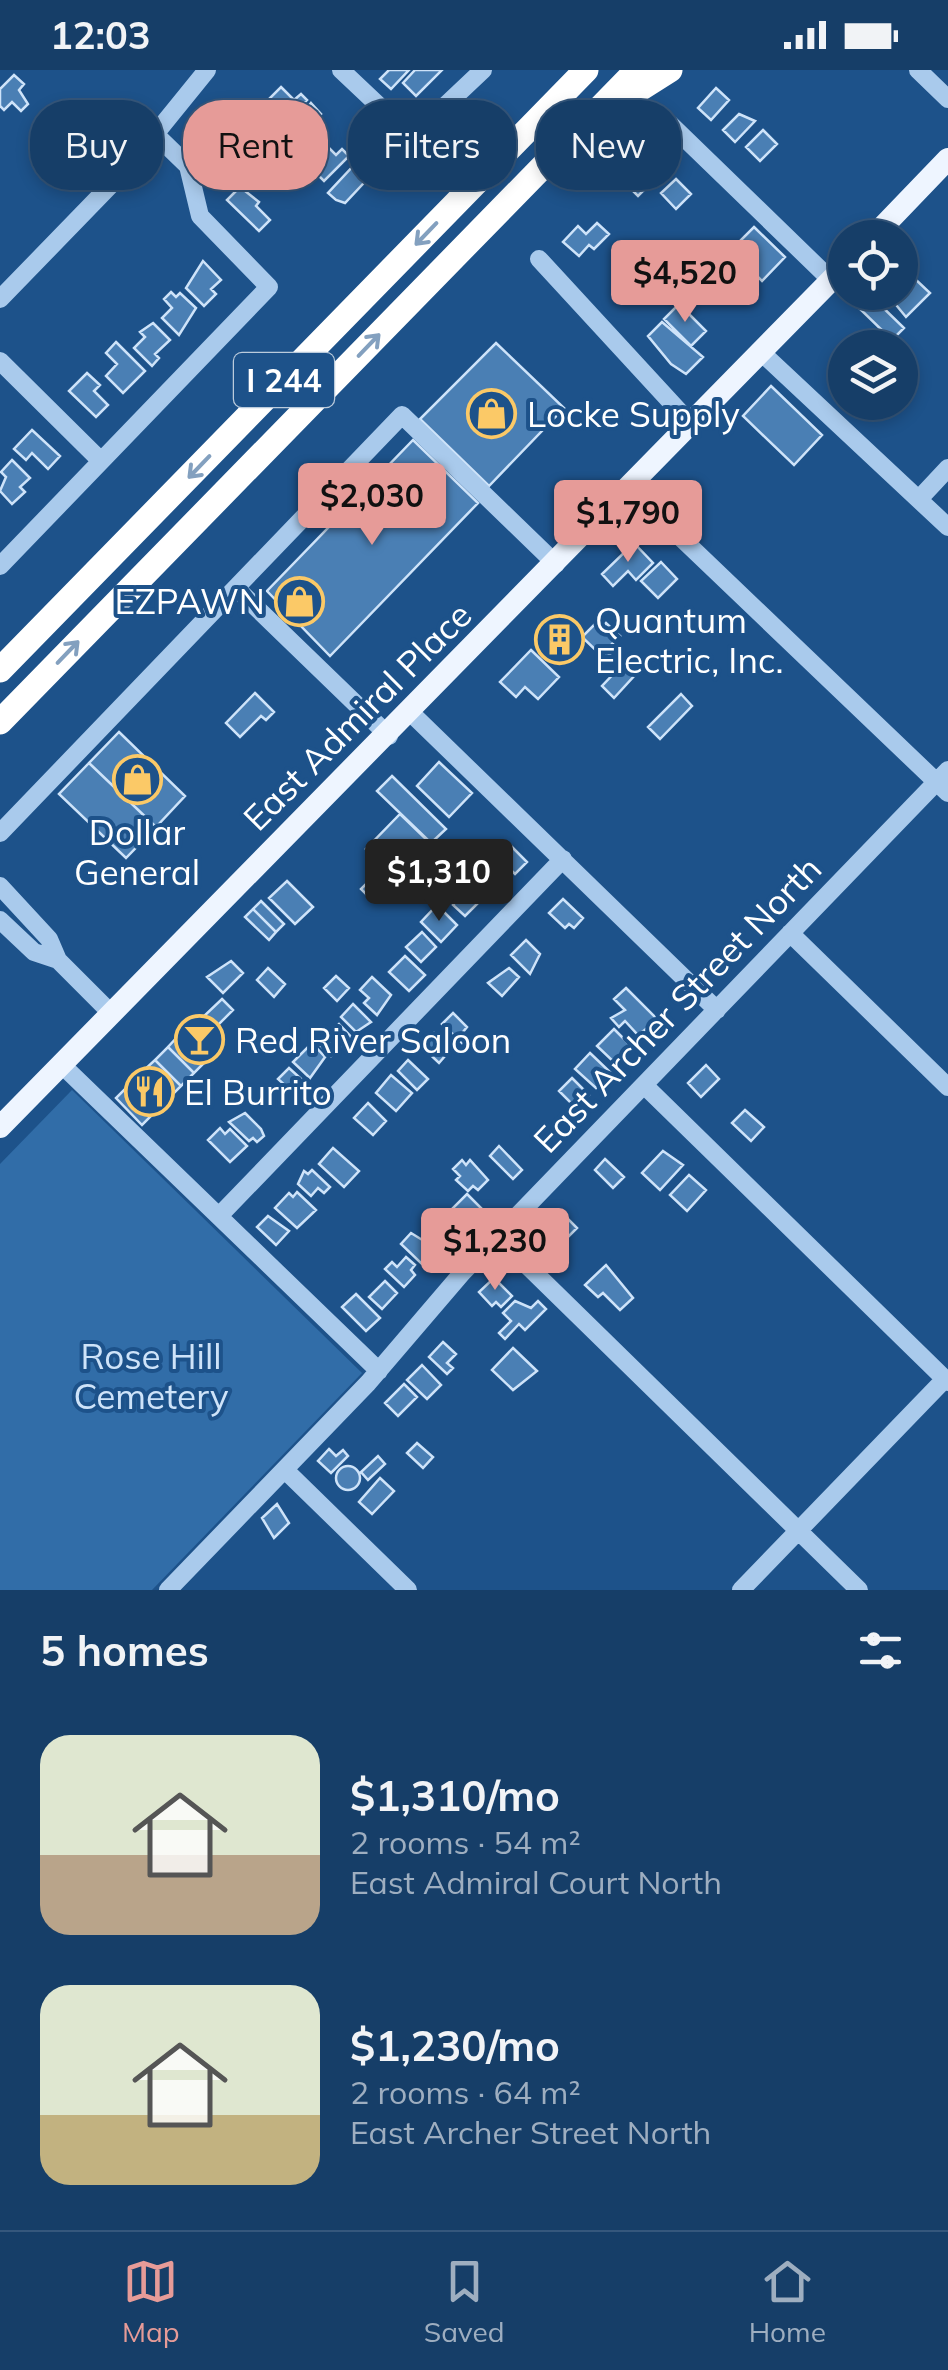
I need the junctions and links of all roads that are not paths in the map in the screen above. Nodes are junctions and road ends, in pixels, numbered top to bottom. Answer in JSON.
{"nodes":[{"id":1,"x":207,"y":70,"type":"edge"},
{"id":2,"x":341,"y":70,"type":"edge"},
{"id":3,"x":483,"y":70,"type":"edge"},
{"id":4,"x":637,"y":70,"type":"edge"},
{"id":5,"x":670,"y":70,"type":"edge"},
{"id":6,"x":918,"y":70,"type":"edge"},
{"id":7,"x":578,"y":76,"type":"edge"},
{"id":8,"x":948,"y":99,"type":"edge"},
{"id":9,"x":608,"y":100,"type":"edge"},
{"id":10,"x":622,"y":100,"type":"edge"},
{"id":11,"x":163,"y":127,"type":"edge"},
{"id":12,"x":681,"y":134,"type":"edge"},
{"id":13,"x":163,"y":143,"type":"edge"},
{"id":14,"x":948,"y":159,"type":"edge"},
{"id":15,"x":536,"y":174,"type":"edge"},
{"id":16,"x":104,"y":190,"type":"edge"},
{"id":17,"x":889,"y":220,"type":"edge"},
{"id":18,"x":539,"y":259,"type":"dead end"},
{"id":19,"x":828,"y":264,"type":"edge"},
{"id":20,"x":828,"y":283,"type":"edge"},
{"id":21,"x":0,"y":299,"type":"edge"},
{"id":22,"x":762,"y":352,"type":"junction"},
{"id":23,"x":0,"y":361,"type":"edge"},
{"id":24,"x":691,"y":424,"type":"junction"},
{"id":25,"x":101,"y":461,"type":"junction"},
{"id":26,"x":948,"y":468,"type":"edge"},
{"id":27,"x":630,"y":489,"type":"junction"},
{"id":28,"x":919,"y":499,"type":"junction"},
{"id":29,"x":948,"y":527,"type":"edge"},
{"id":30,"x":556,"y":564,"type":"junction"},
{"id":31,"x":0,"y":566,"type":"edge"},
{"id":32,"x":236,"y":588,"type":"junction"},
{"id":33,"x":0,"y":670,"type":"edge"},
{"id":34,"x":411,"y":713,"type":"junction"},
{"id":35,"x":0,"y":722,"type":"edge"},
{"id":36,"x":388,"y":736,"type":"junction"},
{"id":37,"x":944,"y":781,"type":"edge"},
{"id":38,"x":0,"y":833,"type":"edge"},
{"id":39,"x":563,"y":859,"type":"junction"},
{"id":40,"x":0,"y":886,"type":"edge"},
{"id":41,"x":0,"y":920,"type":"edge"},
{"id":42,"x":790,"y":933,"type":"junction"},
{"id":43,"x":58,"y":960,"type":"junction"},
{"id":44,"x":717,"y":1010,"type":"junction"},
{"id":45,"x":111,"y":1013,"type":"junction"},
{"id":46,"x":61,"y":1064,"type":"junction"},
{"id":47,"x":644,"y":1086,"type":"junction"},
{"id":48,"x":948,"y":1087,"type":"edge"},
{"id":49,"x":0,"y":1127,"type":"edge"},
{"id":50,"x":219,"y":1216,"type":"junction"},
{"id":51,"x":498,"y":1237,"type":"junction"},
{"id":52,"x":379,"y":1370,"type":"junction"},
{"id":53,"x":947,"y":1381,"type":"edge"},
{"id":54,"x":285,"y":1470,"type":"junction"},
{"id":55,"x":799,"y":1532,"type":"junction"},
{"id":56,"x":168,"y":1590,"type":"edge"},
{"id":57,"x":408,"y":1590,"type":"edge"},
{"id":58,"x":741,"y":1590,"type":"edge"},
{"id":59,"x":859,"y":1590,"type":"edge"}],
"edges":[{"from":1,"to":11,"type":"street"},
{"from":2,"to":3,"type":"street"},
{"from":4,"to":9,"type":"highway","number":"I 244"},
{"from":5,"to":10,"type":"highway"},
{"from":6,"to":8,"type":"street"},
{"from":7,"to":33,"type":"highway","number":"I 244","one_way":true},
{"from":12,"to":19,"type":"street"},
{"from":13,"to":25,"type":"street"},
{"from":14,"to":17,"type":"main road"},
{"from":35,"to":15,"type":"highway","number":"I 244","one_way":true},
{"from":16,"to":21,"type":"street"},
{"from":18,"to":24,"type":"street"},
{"from":20,"to":22,"type":"main road","name":"East Admiral Place"},
{"from":22,"to":24,"type":"main road","name":"East Admiral Place"},
{"from":22,"to":28,"type":"street"},
{"from":23,"to":25,"type":"street"},
{"from":24,"to":27,"type":"main road","name":"East Admiral Place"},
{"from":25,"to":31,"type":"street"},
{"from":26,"to":28,"type":"street"},
{"from":27,"to":30,"type":"main road","name":"East Admiral Place"},
{"from":27,"to":37,"type":"street"},
{"from":28,"to":29,"type":"street"},
{"from":30,"to":32,"type":"street"},
{"from":30,"to":34,"type":"main road","name":"East Admiral Place"},
{"from":32,"to":36,"type":"street"},
{"from":32,"to":38,"type":"street"},
{"from":34,"to":36,"type":"main road","name":"East Admiral Place"},
{"from":34,"to":39,"type":"street"},
{"from":36,"to":45,"type":"main road","name":"East Admiral Place"},
{"from":37,"to":42,"type":"street","name":"East Archer Street North"},
{"from":39,"to":44,"type":"street"},
{"from":39,"to":50,"type":"street"},
{"from":40,"to":43,"type":"street"},
{"from":41,"to":43,"type":"street"},
{"from":42,"to":44,"type":"street","name":"East Archer Street North"},
{"from":42,"to":48,"type":"street"},
{"from":43,"to":45,"type":"street"},
{"from":44,"to":47,"type":"street","name":"East Archer Street North"},
{"from":45,"to":46,"type":"main road","name":"East Admiral Place"},
{"from":46,"to":49,"type":"main road","name":"East Admiral Place"},
{"from":46,"to":50,"type":"street"},
{"from":47,"to":51,"type":"street","name":"East Archer Street North"},
{"from":47,"to":53,"type":"street"},
{"from":50,"to":52,"type":"street"},
{"from":51,"to":52,"type":"street","name":"East Archer Street North"},
{"from":51,"to":55,"type":"street"},
{"from":52,"to":54,"type":"street","name":"East Archer Street North"},
{"from":53,"to":55,"type":"street"},
{"from":54,"to":56,"type":"street","name":"East Archer Street North"},
{"from":54,"to":57,"type":"street"},
{"from":55,"to":58,"type":"street"},
{"from":55,"to":59,"type":"street"}]}
